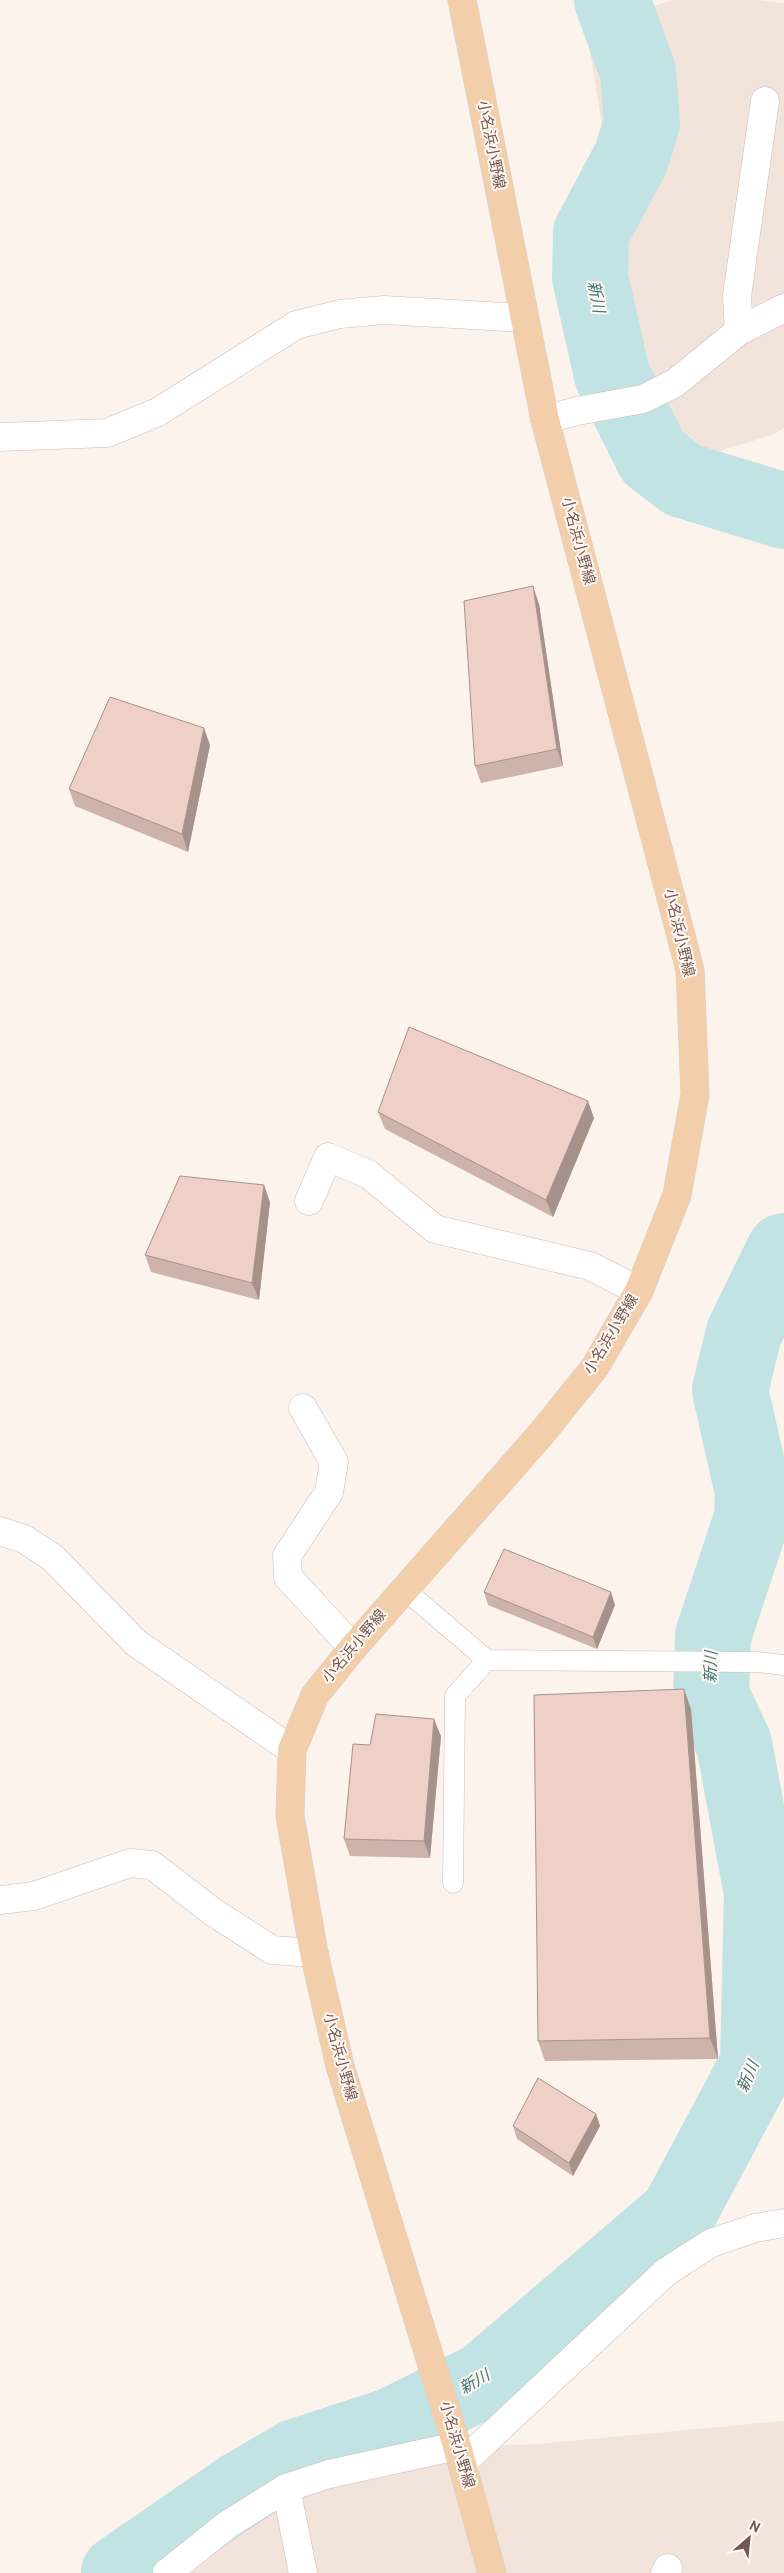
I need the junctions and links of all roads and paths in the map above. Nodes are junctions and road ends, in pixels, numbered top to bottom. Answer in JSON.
{"nodes":[{"id":1,"x":462,"y":0,"type":"edge"},
{"id":2,"x":765,"y":100,"type":"dead end"},
{"id":3,"x":784,"y":308,"type":"edge"},
{"id":4,"x":524,"y":318,"type":"junction"},
{"id":5,"x":739,"y":331,"type":"junction"},
{"id":6,"x":545,"y":420,"type":"junction"},
{"id":7,"x":0,"y":437,"type":"edge"},
{"id":8,"x":309,"y":1200,"type":"dead end"},
{"id":9,"x":639,"y":1291,"type":"junction"},
{"id":10,"x":303,"y":1408,"type":"dead end"},
{"id":11,"x":0,"y":1531,"type":"edge"},
{"id":12,"x":404,"y":1589,"type":"junction"},
{"id":13,"x":353,"y":1648,"type":"junction"},
{"id":14,"x":487,"y":1660,"type":"junction"},
{"id":15,"x":784,"y":1665,"type":"edge"},
{"id":16,"x":292,"y":1750,"type":"junction"},
{"id":17,"x":453,"y":1882,"type":"dead end"},
{"id":18,"x":0,"y":1900,"type":"edge"},
{"id":19,"x":314,"y":1952,"type":"junction"},
{"id":20,"x":784,"y":2223,"type":"edge"},
{"id":21,"x":457,"y":2446,"type":"junction"},
{"id":22,"x":286,"y":2488,"type":"junction"},
{"id":23,"x":167,"y":2573,"type":"edge"},
{"id":24,"x":303,"y":2573,"type":"edge"},
{"id":25,"x":492,"y":2573,"type":"edge"}],
"edges":[{"from":1,"to":4,"type":"main road","name":"小名浜小野線"},
{"from":2,"to":5,"type":"street"},
{"from":3,"to":5,"type":"street"},
{"from":4,"to":6,"type":"main road","name":"小名浜小野線"},
{"from":4,"to":7,"type":"street"},
{"from":5,"to":6,"type":"street"},
{"from":6,"to":9,"type":"main road","name":"小名浜小野線"},
{"from":8,"to":9,"type":"street"},
{"from":9,"to":12,"type":"main road","name":"小名浜小野線"},
{"from":10,"to":13,"type":"street"},
{"from":11,"to":16,"type":"street"},
{"from":12,"to":13,"type":"main road","name":"小名浜小野線"},
{"from":12,"to":14,"type":"lane"},
{"from":13,"to":16,"type":"main road","name":"小名浜小野線"},
{"from":14,"to":15,"type":"lane"},
{"from":14,"to":17,"type":"lane"},
{"from":16,"to":19,"type":"main road","name":"小名浜小野線"},
{"from":18,"to":19,"type":"street"},
{"from":19,"to":21,"type":"main road","name":"小名浜小野線"},
{"from":20,"to":21,"type":"street"},
{"from":21,"to":22,"type":"street"},
{"from":21,"to":25,"type":"main road","name":"小名浜小野線"},
{"from":22,"to":23,"type":"street"},
{"from":22,"to":24,"type":"street"}]}
